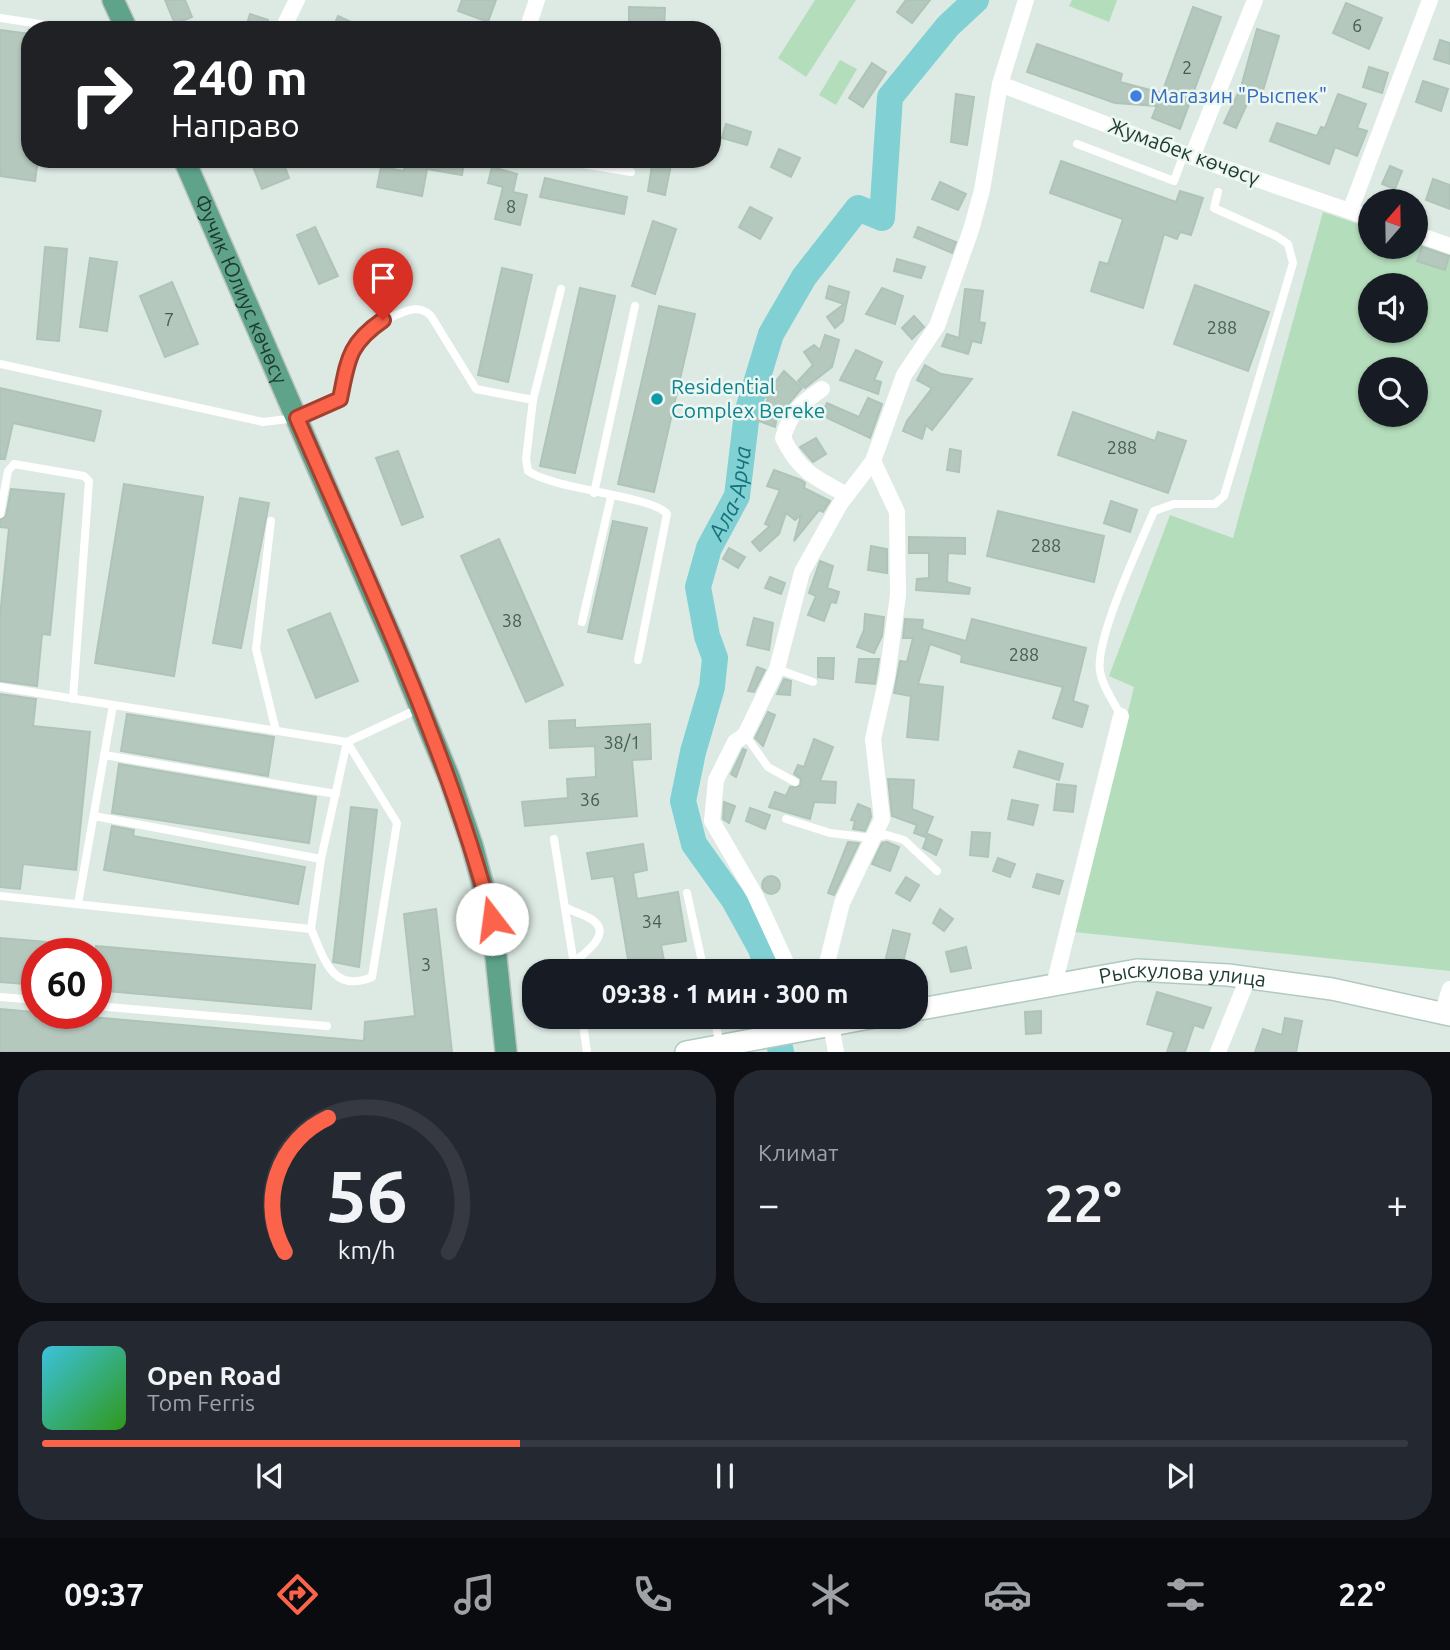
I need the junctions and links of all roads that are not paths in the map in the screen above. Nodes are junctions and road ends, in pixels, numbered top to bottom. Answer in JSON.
{"nodes":[{"id":1,"x":113,"y":0,"type":"edge"},
{"id":2,"x":297,"y":0,"type":"edge"},
{"id":3,"x":537,"y":0,"type":"edge"},
{"id":4,"x":1026,"y":0,"type":"edge"},
{"id":5,"x":1255,"y":0,"type":"edge"},
{"id":6,"x":1430,"y":0,"type":"edge"},
{"id":7,"x":0,"y":18,"type":"edge"},
{"id":8,"x":21,"y":21,"type":"edge"},
{"id":9,"x":123,"y":21,"type":"edge"},
{"id":10,"x":286,"y":21,"type":"edge"},
{"id":11,"x":530,"y":21,"type":"edge"},
{"id":12,"x":1000,"y":84,"type":"junction"},
{"id":13,"x":1077,"y":144,"type":"dead end"},
{"id":14,"x":1188,"y":155,"type":"junction"},
{"id":15,"x":188,"y":168,"type":"edge"},
{"id":16,"x":607,"y":168,"type":"edge"},
{"id":17,"x":631,"y":172,"type":"dead end"},
{"id":18,"x":1218,"y":192,"type":"dead end"},
{"id":19,"x":1350,"y":211,"type":"junction"},
{"id":20,"x":1358,"y":214,"type":"edge"},
{"id":21,"x":1428,"y":238,"type":"edge"},
{"id":22,"x":1450,"y":246,"type":"edge"},
{"id":23,"x":561,"y":289,"type":"dead end"},
{"id":24,"x":635,"y":306,"type":"dead end"},
{"id":25,"x":0,"y":364,"type":"edge"},
{"id":26,"x":822,"y":389,"type":"dead end"},
{"id":27,"x":533,"y":400,"type":"junction"},
{"id":28,"x":297,"y":418,"type":"junction"},
{"id":29,"x":873,"y":461,"type":"junction"},
{"id":30,"x":594,"y":493,"type":"junction"},
{"id":31,"x":847,"y":495,"type":"junction"},
{"id":32,"x":611,"y":497,"type":"junction"},
{"id":33,"x":0,"y":514,"type":"edge"},
{"id":34,"x":271,"y":521,"type":"dead end"},
{"id":35,"x":582,"y":622,"type":"dead end"},
{"id":36,"x":638,"y":660,"type":"dead end"},
{"id":37,"x":776,"y":669,"type":"junction"},
{"id":38,"x":813,"y":682,"type":"dead end"},
{"id":39,"x":0,"y":687,"type":"edge"},
{"id":40,"x":73,"y":699,"type":"junction"},
{"id":41,"x":113,"y":705,"type":"junction"},
{"id":42,"x":421,"y":708,"type":"junction"},
{"id":43,"x":1121,"y":716,"type":"joint"},
{"id":44,"x":275,"y":731,"type":"junction"},
{"id":45,"x":746,"y":735,"type":"junction"},
{"id":46,"x":347,"y":742,"type":"junction"},
{"id":47,"x":104,"y":755,"type":"junction"},
{"id":48,"x":795,"y":782,"type":"dead end"},
{"id":49,"x":336,"y":794,"type":"junction"},
{"id":50,"x":94,"y":816,"type":"junction"},
{"id":51,"x":786,"y":819,"type":"dead end"},
{"id":52,"x":872,"y":838,"type":"junction"},
{"id":53,"x":554,"y":839,"type":"dead end"},
{"id":54,"x":321,"y":859,"type":"junction"},
{"id":55,"x":937,"y":871,"type":"dead end"},
{"id":56,"x":687,"y":893,"type":"dead end"},
{"id":57,"x":0,"y":896,"type":"edge"},
{"id":58,"x":78,"y":904,"type":"junction"},
{"id":59,"x":565,"y":907,"type":"junction"},
{"id":60,"x":311,"y":929,"type":"junction"},
{"id":61,"x":573,"y":959,"type":"edge"},
{"id":62,"x":581,"y":959,"type":"edge"},
{"id":63,"x":701,"y":959,"type":"edge"},
{"id":64,"x":784,"y":959,"type":"edge"},
{"id":65,"x":828,"y":959,"type":"edge"},
{"id":66,"x":1248,"y":978,"type":"junction"},
{"id":67,"x":1054,"y":985,"type":"junction"},
{"id":68,"x":1450,"y":989,"type":"edge"},
{"id":69,"x":0,"y":997,"type":"edge"},
{"id":70,"x":21,"y":999,"type":"edge"},
{"id":71,"x":112,"y":1007,"type":"edge"},
{"id":72,"x":928,"y":1008,"type":"edge"},
{"id":73,"x":1446,"y":1014,"type":"edge"},
{"id":74,"x":327,"y":1026,"type":"dead end"},
{"id":75,"x":584,"y":1029,"type":"edge"},
{"id":76,"x":717,"y":1029,"type":"edge"},
{"id":77,"x":800,"y":1029,"type":"edge"},
{"id":78,"x":824,"y":1029,"type":"edge"},
{"id":79,"x":722,"y":1048,"type":"edge"},
{"id":80,"x":506,"y":1052,"type":"edge"},
{"id":81,"x":587,"y":1052,"type":"edge"},
{"id":82,"x":686,"y":1052,"type":"edge"},
{"id":83,"x":836,"y":1052,"type":"edge"},
{"id":84,"x":1218,"y":1052,"type":"edge"}],
"edges":[{"from":1,"to":9,"type":"main road"},
{"from":2,"to":10,"type":"street"},
{"from":3,"to":11,"type":"street"},
{"from":4,"to":12,"type":"street"},
{"from":5,"to":14,"type":"street"},
{"from":6,"to":19,"type":"street"},
{"from":7,"to":8,"type":"lane"},
{"from":12,"to":14,"type":"street","name":"Жумабек көчөсү"},
{"from":12,"to":29,"type":"street"},
{"from":13,"to":14,"type":"lane"},
{"from":14,"to":19,"type":"street","name":"Жумабек көчөсү"},
{"from":15,"to":28,"type":"main road","name":"Фучик Юлиус көчөсү"},
{"from":16,"to":17,"type":"lane"},
{"from":18,"to":43,"type":"lane"},
{"from":19,"to":20,"type":"street","name":"Жумабек көчөсү"},
{"from":21,"to":22,"type":"street"},
{"from":23,"to":27,"type":"lane"},
{"from":24,"to":30,"type":"lane"},
{"from":25,"to":28,"type":"lane"},
{"from":26,"to":31,"type":"street"},
{"from":27,"to":28,"type":"lane"},
{"from":27,"to":30,"type":"lane"},
{"from":28,"to":42,"type":"main road","name":"Фучик Юлиус көчөсү"},
{"from":29,"to":31,"type":"street"},
{"from":29,"to":52,"type":"street"},
{"from":30,"to":32,"type":"lane"},
{"from":31,"to":37,"type":"street"},
{"from":32,"to":35,"type":"lane"},
{"from":32,"to":36,"type":"lane"},
{"from":33,"to":40,"type":"lane"},
{"from":34,"to":44,"type":"lane"},
{"from":37,"to":38,"type":"lane"},
{"from":37,"to":45,"type":"street"},
{"from":39,"to":40,"type":"lane"},
{"from":40,"to":41,"type":"lane"},
{"from":41,"to":44,"type":"lane"},
{"from":41,"to":47,"type":"lane"},
{"from":42,"to":46,"type":"lane"},
{"from":42,"to":80,"type":"main road","name":"Фучик Юлиус көчөсү"},
{"from":43,"to":67,"type":"street"},
{"from":44,"to":46,"type":"lane"},
{"from":45,"to":48,"type":"lane"},
{"from":45,"to":64,"type":"street"},
{"from":46,"to":49,"type":"lane"},
{"from":46,"to":60,"type":"lane"},
{"from":47,"to":49,"type":"lane"},
{"from":47,"to":50,"type":"lane"},
{"from":49,"to":54,"type":"lane"},
{"from":50,"to":54,"type":"lane"},
{"from":50,"to":58,"type":"lane"},
{"from":51,"to":52,"type":"lane"},
{"from":52,"to":55,"type":"lane"},
{"from":52,"to":65,"type":"street"},
{"from":53,"to":59,"type":"lane"},
{"from":54,"to":60,"type":"lane"},
{"from":56,"to":63,"type":"lane"},
{"from":57,"to":58,"type":"lane"},
{"from":58,"to":60,"type":"lane"},
{"from":59,"to":61,"type":"lane"},
{"from":59,"to":62,"type":"lane"},
{"from":66,"to":67,"type":"main road","name":"Рыскулова улица"},
{"from":66,"to":73,"type":"main road","name":"Рыскулова улица"},
{"from":66,"to":84,"type":"street"},
{"from":67,"to":72,"type":"main road","name":"Рыскулова улица"},
{"from":68,"to":73,"type":"street"},
{"from":69,"to":70,"type":"lane"},
{"from":71,"to":74,"type":"lane"},
{"from":75,"to":81,"type":"lane"},
{"from":76,"to":79,"type":"lane"},
{"from":77,"to":79,"type":"main road"},
{"from":78,"to":83,"type":"street"},
{"from":79,"to":82,"type":"main road"}]}
